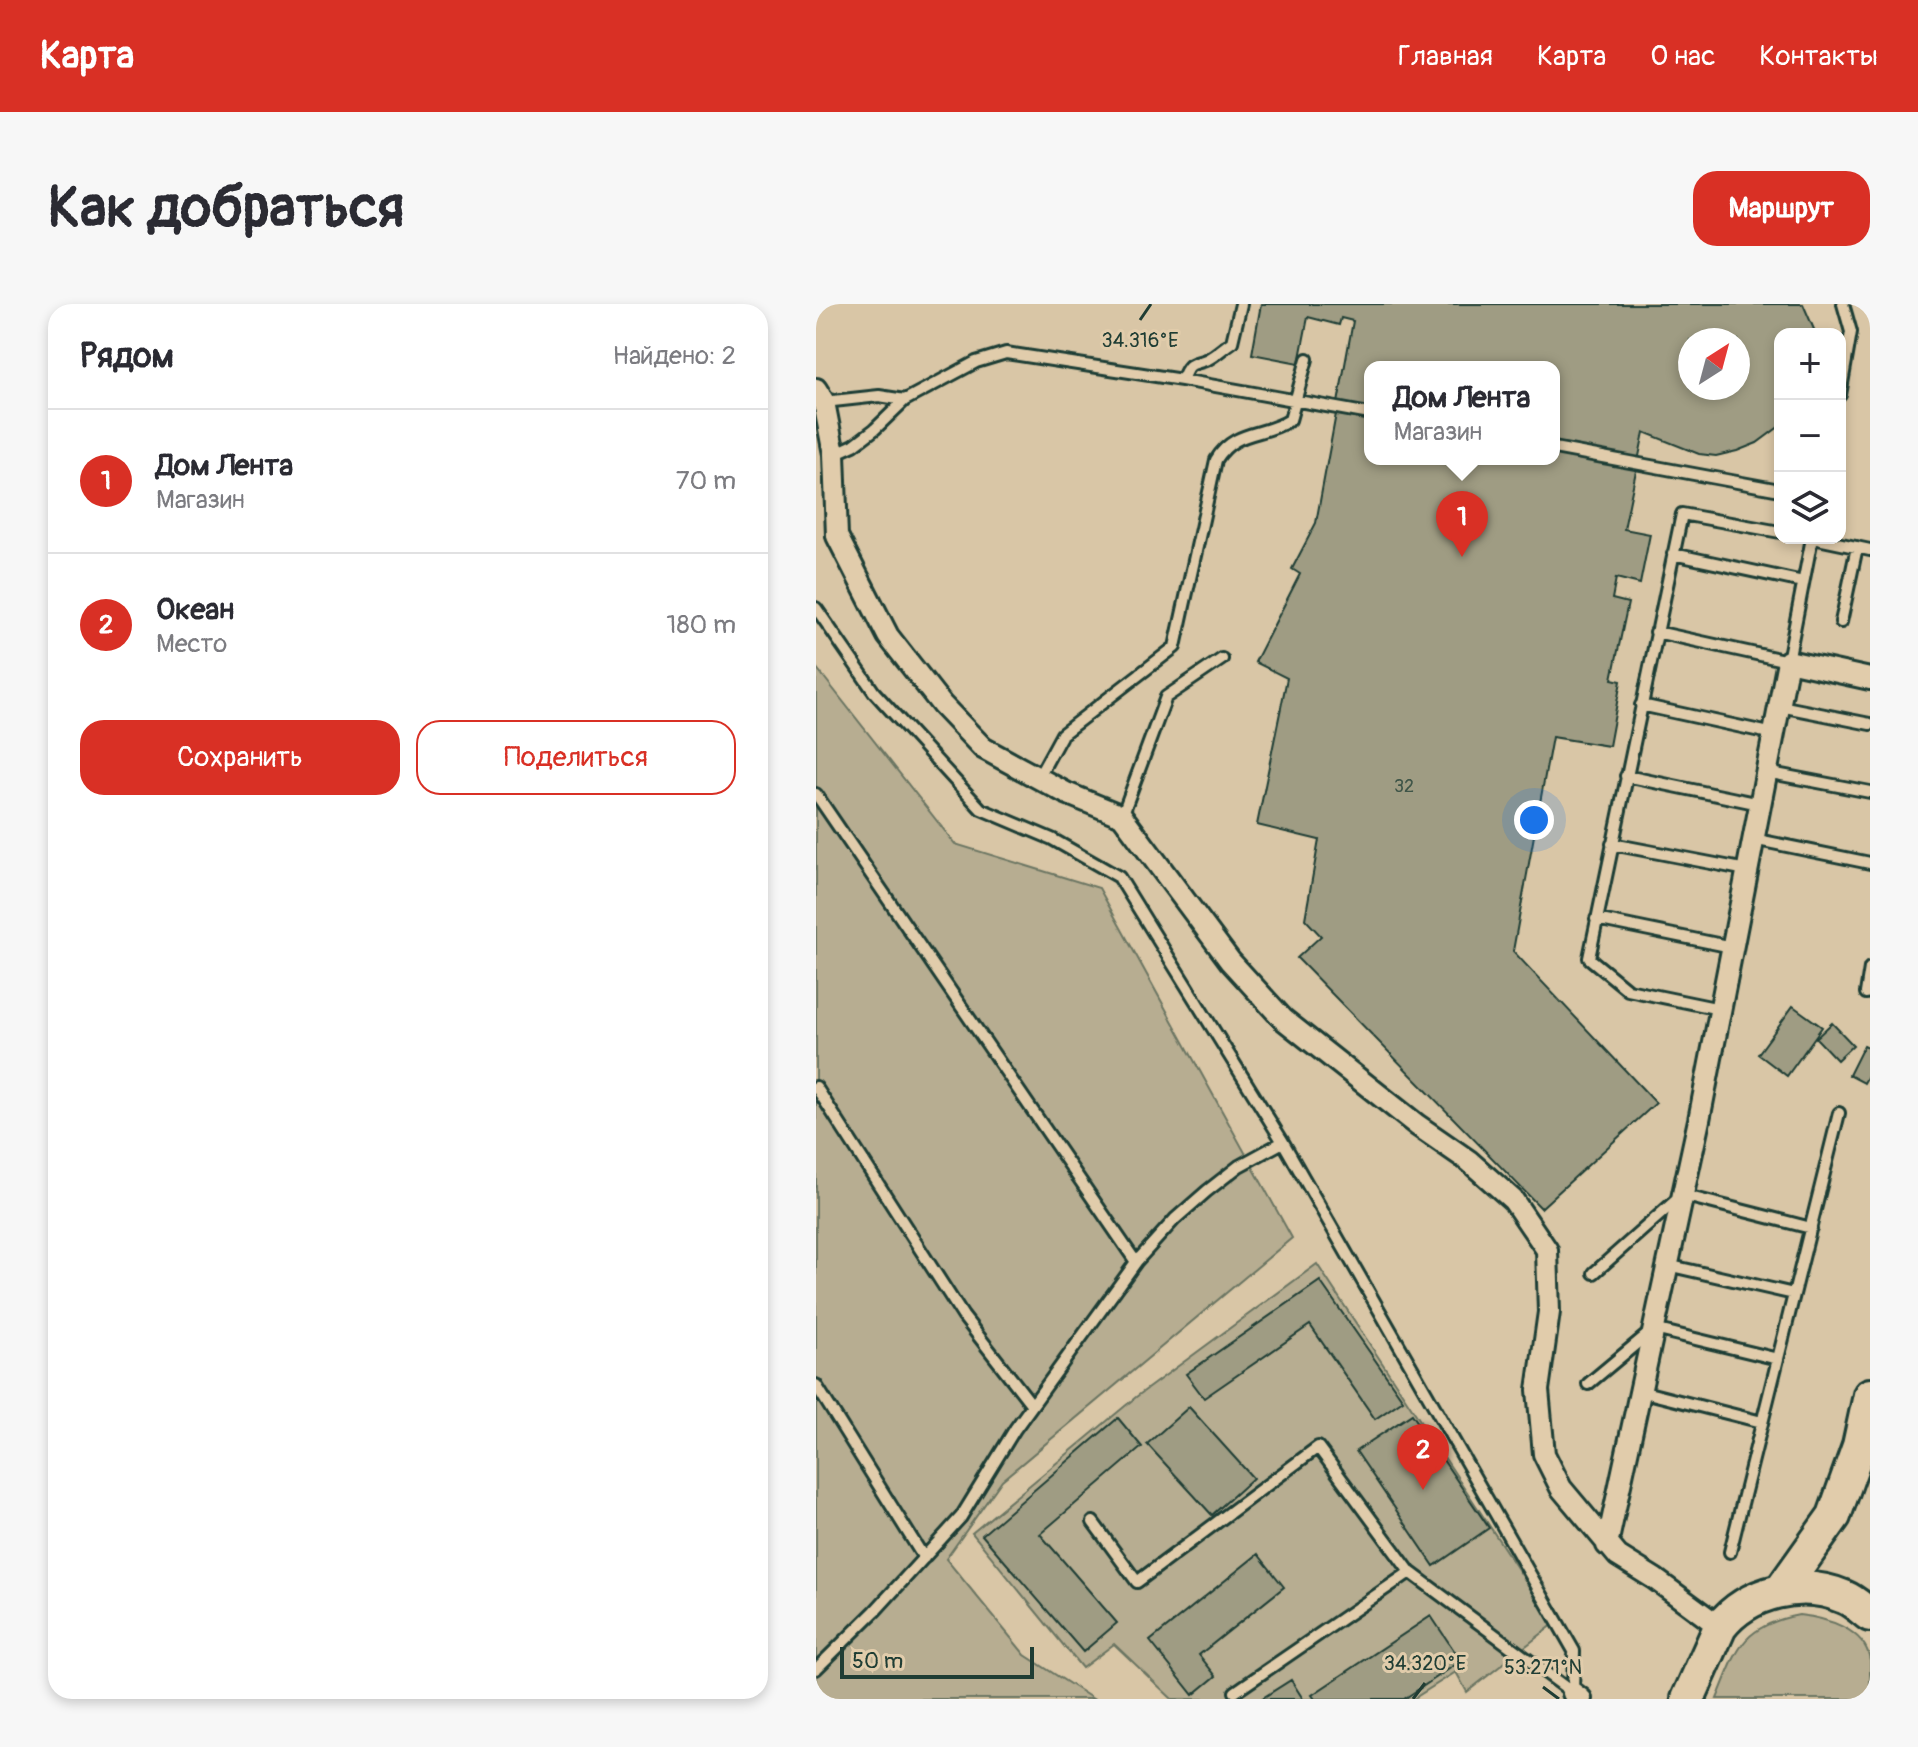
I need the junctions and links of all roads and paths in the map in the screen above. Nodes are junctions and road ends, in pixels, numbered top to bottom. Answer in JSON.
{"nodes":[{"id":1,"x":1241,"y":304,"type":"edge"},
{"id":2,"x":1843,"y":304,"type":"edge"},
{"id":3,"x":1307,"y":359,"type":"dead end"},
{"id":4,"x":1846,"y":361,"type":"edge"},
{"id":5,"x":1182,"y":380,"type":"junction"},
{"id":6,"x":820,"y":396,"type":"edge"},
{"id":7,"x":905,"y":400,"type":"junction"},
{"id":8,"x":1364,"y":413,"type":"edge"},
{"id":9,"x":1560,"y":449,"type":"edge"},
{"id":10,"x":834,"y":454,"type":"junction"},
{"id":11,"x":1774,"y":489,"type":"edge"},
{"id":12,"x":1774,"y":531,"type":"edge"},
{"id":13,"x":1811,"y":544,"type":"edge"},
{"id":14,"x":1842,"y":544,"type":"edge"},
{"id":15,"x":1857,"y":547,"type":"junction"},
{"id":16,"x":1870,"y":550,"type":"edge"},
{"id":17,"x":1673,"y":554,"type":"junction"},
{"id":18,"x":1803,"y":582,"type":"junction"},
{"id":19,"x":816,"y":608,"type":"edge"},
{"id":20,"x":1841,"y":622,"type":"dead end"},
{"id":21,"x":1656,"y":632,"type":"junction"},
{"id":22,"x":1222,"y":659,"type":"dead end"},
{"id":23,"x":1788,"y":661,"type":"junction"},
{"id":24,"x":1870,"y":679,"type":"edge"},
{"id":25,"x":1641,"y":705,"type":"junction"},
{"id":26,"x":1780,"y":706,"type":"junction"},
{"id":27,"x":1870,"y":724,"type":"edge"},
{"id":28,"x":1774,"y":734,"type":"junction"},
{"id":29,"x":1766,"y":772,"type":"junction"},
{"id":30,"x":1626,"y":776,"type":"junction"},
{"id":31,"x":1038,"y":778,"type":"junction"},
{"id":32,"x":1870,"y":792,"type":"edge"},
{"id":33,"x":816,"y":794,"type":"edge"},
{"id":34,"x":1760,"y":804,"type":"junction"},
{"id":35,"x":1122,"y":816,"type":"junction"},
{"id":36,"x":1753,"y":839,"type":"junction"},
{"id":37,"x":1612,"y":844,"type":"junction"},
{"id":38,"x":1870,"y":863,"type":"edge"},
{"id":39,"x":1747,"y":870,"type":"junction"},
{"id":40,"x":1596,"y":919,"type":"junction"},
{"id":41,"x":1732,"y":947,"type":"junction"},
{"id":42,"x":1870,"y":968,"type":"edge"},
{"id":43,"x":1866,"y":993,"type":"dead end"},
{"id":44,"x":1720,"y":1009,"type":"junction"},
{"id":45,"x":816,"y":1087,"type":"edge"},
{"id":46,"x":1839,"y":1113,"type":"dead end"},
{"id":47,"x":1283,"y":1142,"type":"junction"},
{"id":48,"x":1682,"y":1195,"type":"junction"},
{"id":49,"x":1811,"y":1228,"type":"junction"},
{"id":50,"x":1136,"y":1262,"type":"junction"},
{"id":51,"x":1667,"y":1265,"type":"junction"},
{"id":52,"x":1594,"y":1273,"type":"dead end"},
{"id":53,"x":1794,"y":1294,"type":"junction"},
{"id":54,"x":1654,"y":1329,"type":"junction"},
{"id":55,"x":1778,"y":1359,"type":"junction"},
{"id":56,"x":1588,"y":1384,"type":"dead end"},
{"id":57,"x":816,"y":1385,"type":"edge"},
{"id":58,"x":1640,"y":1391,"type":"junction"},
{"id":59,"x":1870,"y":1395,"type":"edge"},
{"id":60,"x":1032,"y":1405,"type":"junction"},
{"id":61,"x":1762,"y":1422,"type":"junction"},
{"id":62,"x":1093,"y":1522,"type":"dead end"},
{"id":63,"x":1607,"y":1545,"type":"junction"},
{"id":64,"x":1730,"y":1552,"type":"dead end"},
{"id":65,"x":924,"y":1558,"type":"junction"},
{"id":66,"x":1410,"y":1572,"type":"junction"},
{"id":67,"x":1782,"y":1589,"type":"junction"},
{"id":68,"x":1870,"y":1615,"type":"edge"},
{"id":69,"x":1720,"y":1627,"type":"junction"},
{"id":70,"x":816,"y":1669,"type":"edge"},
{"id":71,"x":1235,"y":1692,"type":"dead end"},
{"id":72,"x":1577,"y":1696,"type":"edge"},
{"id":73,"x":1688,"y":1699,"type":"edge"}],
"edges":[{"from":1,"to":5,"type":"lane"},
{"from":2,"to":4,"type":"lane"},
{"from":3,"to":31,"type":"lane"},
{"from":5,"to":7,"type":"lane"},
{"from":5,"to":8,"type":"lane"},
{"from":6,"to":7,"type":"lane"},
{"from":6,"to":10,"type":"street"},
{"from":7,"to":10,"type":"lane"},
{"from":9,"to":11,"type":"lane"},
{"from":10,"to":31,"type":"street"},
{"from":12,"to":17,"type":"lane"},
{"from":13,"to":18,"type":"lane"},
{"from":14,"to":15,"type":"lane"},
{"from":15,"to":16,"type":"lane"},
{"from":15,"to":20,"type":"lane"},
{"from":17,"to":18,"type":"lane"},
{"from":17,"to":21,"type":"lane"},
{"from":18,"to":23,"type":"lane"},
{"from":19,"to":47,"type":"lane"},
{"from":21,"to":23,"type":"lane"},
{"from":21,"to":25,"type":"lane"},
{"from":22,"to":35,"type":"lane"},
{"from":23,"to":24,"type":"street"},
{"from":23,"to":26,"type":"street"},
{"from":25,"to":28,"type":"lane"},
{"from":25,"to":30,"type":"lane"},
{"from":26,"to":27,"type":"lane"},
{"from":26,"to":28,"type":"street"},
{"from":28,"to":29,"type":"street"},
{"from":29,"to":32,"type":"lane"},
{"from":29,"to":34,"type":"street"},
{"from":30,"to":34,"type":"lane"},
{"from":30,"to":37,"type":"lane"},
{"from":31,"to":35,"type":"street"},
{"from":33,"to":50,"type":"lane"},
{"from":34,"to":36,"type":"street"},
{"from":35,"to":63,"type":"street"},
{"from":36,"to":38,"type":"lane"},
{"from":36,"to":39,"type":"street"},
{"from":37,"to":39,"type":"lane"},
{"from":37,"to":40,"type":"lane"},
{"from":39,"to":41,"type":"street"},
{"from":40,"to":41,"type":"lane"},
{"from":40,"to":44,"type":"lane"},
{"from":41,"to":44,"type":"street"},
{"from":42,"to":43,"type":"lane"},
{"from":44,"to":48,"type":"street"},
{"from":45,"to":60,"type":"lane"},
{"from":46,"to":49,"type":"lane"},
{"from":47,"to":50,"type":"lane"},
{"from":47,"to":72,"type":"lane"},
{"from":48,"to":49,"type":"lane"},
{"from":48,"to":51,"type":"street"},
{"from":48,"to":52,"type":"lane"},
{"from":49,"to":53,"type":"lane"},
{"from":50,"to":60,"type":"lane"},
{"from":51,"to":53,"type":"lane"},
{"from":51,"to":54,"type":"street"},
{"from":53,"to":55,"type":"lane"},
{"from":54,"to":55,"type":"lane"},
{"from":54,"to":56,"type":"lane"},
{"from":54,"to":58,"type":"street"},
{"from":55,"to":61,"type":"lane"},
{"from":57,"to":65,"type":"lane"},
{"from":58,"to":61,"type":"lane"},
{"from":58,"to":63,"type":"street"},
{"from":59,"to":67,"type":"main road"},
{"from":60,"to":65,"type":"lane"},
{"from":61,"to":64,"type":"lane"},
{"from":62,"to":66,"type":"lane"},
{"from":63,"to":69,"type":"street"},
{"from":65,"to":70,"type":"lane"},
{"from":66,"to":71,"type":"lane"},
{"from":66,"to":72,"type":"lane"},
{"from":67,"to":68,"type":"main road"},
{"from":67,"to":69,"type":"main road"},
{"from":69,"to":73,"type":"main road"}]}
